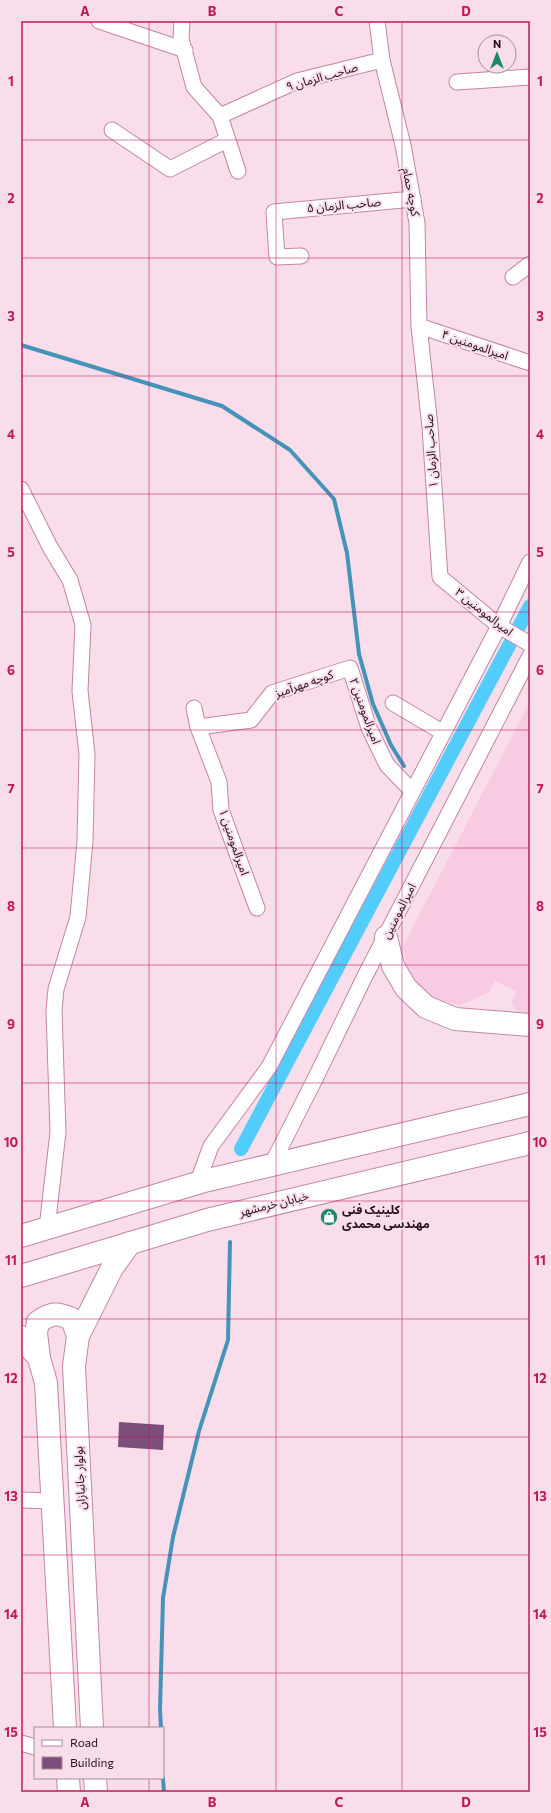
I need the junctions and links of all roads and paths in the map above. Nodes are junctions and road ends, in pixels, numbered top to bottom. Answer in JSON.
{"nodes":[{"id":1,"x":99,"y":21,"type":"edge"},
{"id":2,"x":182,"y":21,"type":"edge"},
{"id":3,"x":377,"y":21,"type":"edge"},
{"id":4,"x":185,"y":50,"type":"junction"},
{"id":5,"x":382,"y":60,"type":"junction"},
{"id":6,"x":530,"y":77,"type":"edge"},
{"id":7,"x":457,"y":82,"type":"dead end"},
{"id":8,"x":220,"y":116,"type":"junction"},
{"id":9,"x":112,"y":130,"type":"dead end"},
{"id":10,"x":227,"y":140,"type":"junction"},
{"id":11,"x":238,"y":171,"type":"dead end"},
{"id":12,"x":414,"y":199,"type":"junction"},
{"id":13,"x":301,"y":256,"type":"dead end"},
{"id":14,"x":530,"y":264,"type":"edge"},
{"id":15,"x":513,"y":278,"type":"dead end"},
{"id":16,"x":419,"y":326,"type":"junction"},
{"id":17,"x":530,"y":364,"type":"edge"},
{"id":18,"x":21,"y":489,"type":"edge"},
{"id":19,"x":530,"y":562,"type":"edge"},
{"id":20,"x":440,"y":577,"type":"joint"},
{"id":21,"x":499,"y":626,"type":"junction"},
{"id":22,"x":530,"y":644,"type":"edge"},
{"id":23,"x":530,"y":656,"type":"edge"},
{"id":24,"x":350,"y":668,"type":"joint"},
{"id":25,"x":393,"y":702,"type":"dead end"},
{"id":26,"x":194,"y":708,"type":"dead end"},
{"id":27,"x":198,"y":727,"type":"junction"},
{"id":28,"x":442,"y":732,"type":"junction"},
{"id":29,"x":412,"y":791,"type":"junction"},
{"id":30,"x":257,"y":908,"type":"dead end"},
{"id":31,"x":386,"y":938,"type":"junction"},
{"id":32,"x":530,"y":1025,"type":"edge"},
{"id":33,"x":530,"y":1104,"type":"edge"},
{"id":34,"x":530,"y":1143,"type":"edge"},
{"id":35,"x":270,"y":1166,"type":"junction"},
{"id":36,"x":204,"y":1181,"type":"junction"},
{"id":37,"x":47,"y":1228,"type":"junction"},
{"id":38,"x":21,"y":1236,"type":"edge"},
{"id":39,"x":130,"y":1243,"type":"junction"},
{"id":40,"x":21,"y":1276,"type":"edge"},
{"id":41,"x":21,"y":1336,"type":"edge"},
{"id":42,"x":78,"y":1336,"type":"junction"},
{"id":43,"x":40,"y":1358,"type":"junction"},
{"id":44,"x":21,"y":1500,"type":"edge"},
{"id":45,"x":53,"y":1501,"type":"junction"},
{"id":46,"x":65,"y":1727,"type":"edge"},
{"id":47,"x":92,"y":1727,"type":"edge"},
{"id":48,"x":21,"y":1743,"type":"edge"},
{"id":49,"x":34,"y":1747,"type":"edge"},
{"id":50,"x":68,"y":1779,"type":"edge"},
{"id":51,"x":95,"y":1779,"type":"edge"},
{"id":52,"x":69,"y":1792,"type":"edge"},
{"id":53,"x":96,"y":1792,"type":"edge"}],
"edges":[{"from":1,"to":4,"type":"street"},
{"from":2,"to":4,"type":"street"},
{"from":3,"to":5,"type":"street"},
{"from":4,"to":8,"type":"street"},
{"from":5,"to":8,"type":"street","name":"صاحب الزمان ۹"},
{"from":5,"to":12,"type":"street","name":"کوچه حمام"},
{"from":6,"to":7,"type":"street"},
{"from":8,"to":10,"type":"street"},
{"from":9,"to":10,"type":"street"},
{"from":10,"to":11,"type":"street"},
{"from":12,"to":13,"type":"street","name":"صاحب الزمان ۵"},
{"from":12,"to":16,"type":"street","name":"کوچه حمام"},
{"from":14,"to":15,"type":"street"},
{"from":16,"to":17,"type":"street","name":"امیرالمومنین ۴"},
{"from":16,"to":20,"type":"street","name":"صاحب الزمان ۱"},
{"from":18,"to":37,"type":"street"},
{"from":19,"to":21,"type":"street"},
{"from":20,"to":21,"type":"street","name":"امیرالمومنین ۳"},
{"from":21,"to":22,"type":"street","name":"امیرالمومنین ۳"},
{"from":21,"to":28,"type":"street"},
{"from":23,"to":31,"type":"street","name":"امیرالمومنین"},
{"from":24,"to":27,"type":"street","name":"کوچه مهرآمیز"},
{"from":24,"to":29,"type":"street","name":"امیرالمومنین ۲"},
{"from":25,"to":28,"type":"street"},
{"from":26,"to":27,"type":"street","name":"امیرالمومنین ۱"},
{"from":27,"to":30,"type":"street","name":"امیرالمومنین ۱"},
{"from":28,"to":29,"type":"street"},
{"from":29,"to":36,"type":"street"},
{"from":31,"to":32,"type":"main road"},
{"from":31,"to":35,"type":"street","name":"امیرالمومنین"},
{"from":33,"to":35,"type":"main road"},
{"from":34,"to":39,"type":"main road","name":"خیابان خرمشهر"},
{"from":35,"to":36,"type":"main road"},
{"from":36,"to":37,"type":"main road"},
{"from":37,"to":38,"type":"main road"},
{"from":39,"to":40,"type":"main road","name":"خیابان خرمشهر"},
{"from":39,"to":42,"type":"main road","name":"بولوار جانبازان"},
{"from":41,"to":43,"type":"main road"},
{"from":42,"to":43,"type":"main road"},
{"from":42,"to":47,"type":"main road","name":"بولوار جانبازان"},
{"from":43,"to":45,"type":"main road"},
{"from":44,"to":45,"type":"street"},
{"from":45,"to":46,"type":"main road"},
{"from":48,"to":49,"type":"street"},
{"from":50,"to":52,"type":"main road"},
{"from":51,"to":53,"type":"main road"}]}
